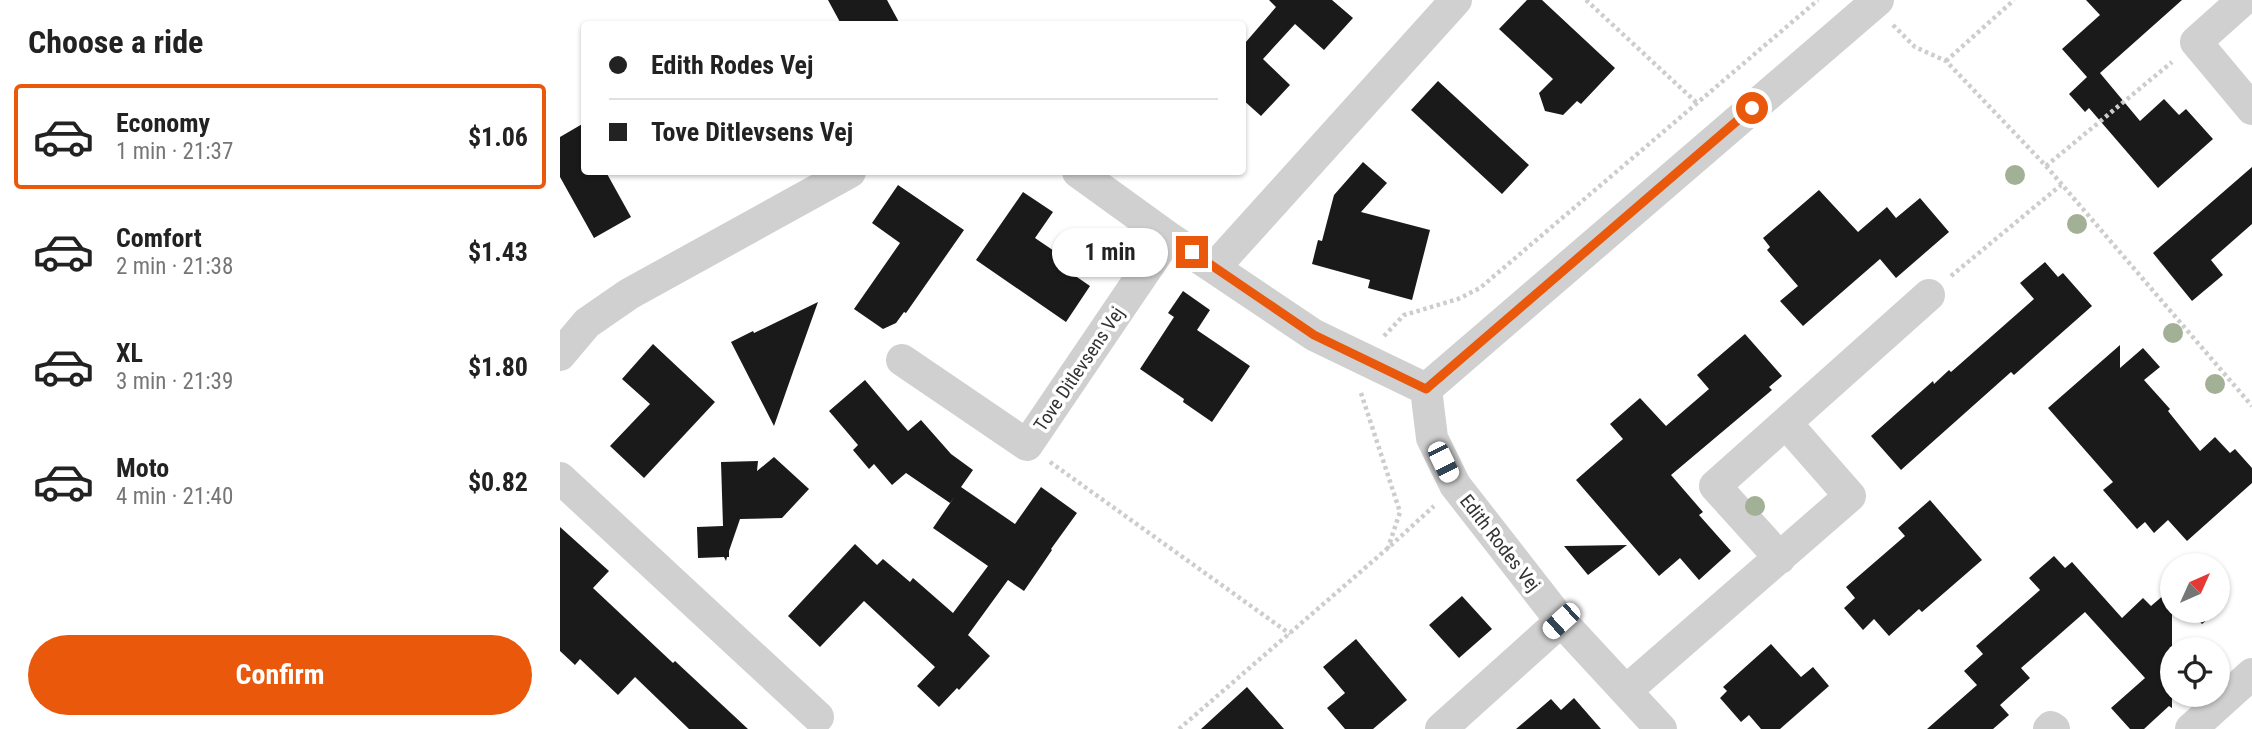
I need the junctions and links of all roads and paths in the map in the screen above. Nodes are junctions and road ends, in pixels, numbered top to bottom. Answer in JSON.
{"nodes":[{"id":1,"x":1456,"y":0,"type":"edge"},
{"id":2,"x":1586,"y":0,"type":"edge"},
{"id":3,"x":2014,"y":0,"type":"edge"},
{"id":4,"x":2243,"y":0,"type":"edge"},
{"id":5,"x":1885,"y":12,"type":"edge"},
{"id":6,"x":2196,"y":42,"type":"junction"},
{"id":7,"x":1946,"y":61,"type":"junction"},
{"id":8,"x":1697,"y":103,"type":"dead end"},
{"id":9,"x":2252,"y":109,"type":"edge"},
{"id":10,"x":2046,"y":166,"type":"junction"},
{"id":11,"x":845,"y":175,"type":"edge"},
{"id":12,"x":1082,"y":175,"type":"edge"},
{"id":13,"x":2061,"y":185,"type":"junction"},
{"id":14,"x":1168,"y":237,"type":"junction"},
{"id":15,"x":1215,"y":267,"type":"junction"},
{"id":16,"x":1929,"y":295,"type":"joint"},
{"id":17,"x":560,"y":355,"type":"edge"},
{"id":18,"x":902,"y":360,"type":"dead end"},
{"id":19,"x":1426,"y":389,"type":"junction"},
{"id":20,"x":2252,"y":406,"type":"edge"},
{"id":21,"x":1786,"y":423,"type":"junction"},
{"id":22,"x":1027,"y":445,"type":"junction"},
{"id":23,"x":560,"y":478,"type":"edge"},
{"id":24,"x":1455,"y":485,"type":"junction"},
{"id":25,"x":1780,"y":558,"type":"junction"},
{"id":26,"x":1561,"y":621,"type":"junction"},
{"id":27,"x":1290,"y":635,"type":"junction"},
{"id":28,"x":2252,"y":674,"type":"edge"},
{"id":29,"x":1627,"y":690,"type":"junction"},
{"id":30,"x":818,"y":717,"type":"dead end"},
{"id":31,"x":1179,"y":729,"type":"edge"},
{"id":32,"x":1441,"y":729,"type":"edge"},
{"id":33,"x":1661,"y":729,"type":"edge"},
{"id":34,"x":2191,"y":729,"type":"edge"}],
"edges":[{"from":1,"to":15,"type":"street"},
{"from":2,"to":8,"type":"path"},
{"from":3,"to":7,"type":"path"},
{"from":4,"to":6,"type":"street"},
{"from":5,"to":7,"type":"path"},
{"from":5,"to":19,"type":"street"},
{"from":6,"to":9,"type":"street"},
{"from":6,"to":10,"type":"path"},
{"from":7,"to":10,"type":"path"},
{"from":10,"to":13,"type":"path"},
{"from":11,"to":17,"type":"street"},
{"from":12,"to":14,"type":"street"},
{"from":13,"to":16,"type":"path"},
{"from":13,"to":20,"type":"path"},
{"from":14,"to":15,"type":"street"},
{"from":14,"to":22,"type":"street","name":"Tove Ditlevsens Vej"},
{"from":15,"to":19,"type":"street"},
{"from":16,"to":21,"type":"street"},
{"from":18,"to":22,"type":"street","name":"Tove Ditlevsens Vej"},
{"from":19,"to":24,"type":"street","name":"Edith Rodes Vej"},
{"from":21,"to":25,"type":"street"},
{"from":21,"to":25,"type":"street"},
{"from":22,"to":27,"type":"path"},
{"from":23,"to":30,"type":"street"},
{"from":24,"to":26,"type":"street","name":"Edith Rodes Vej"},
{"from":24,"to":27,"type":"path"},
{"from":25,"to":29,"type":"street"},
{"from":26,"to":29,"type":"street","name":"Edith Rodes Vej"},
{"from":26,"to":32,"type":"street"},
{"from":27,"to":31,"type":"path"},
{"from":28,"to":34,"type":"street"},
{"from":29,"to":33,"type":"street","name":"Edith Rodes Vej"}]}
